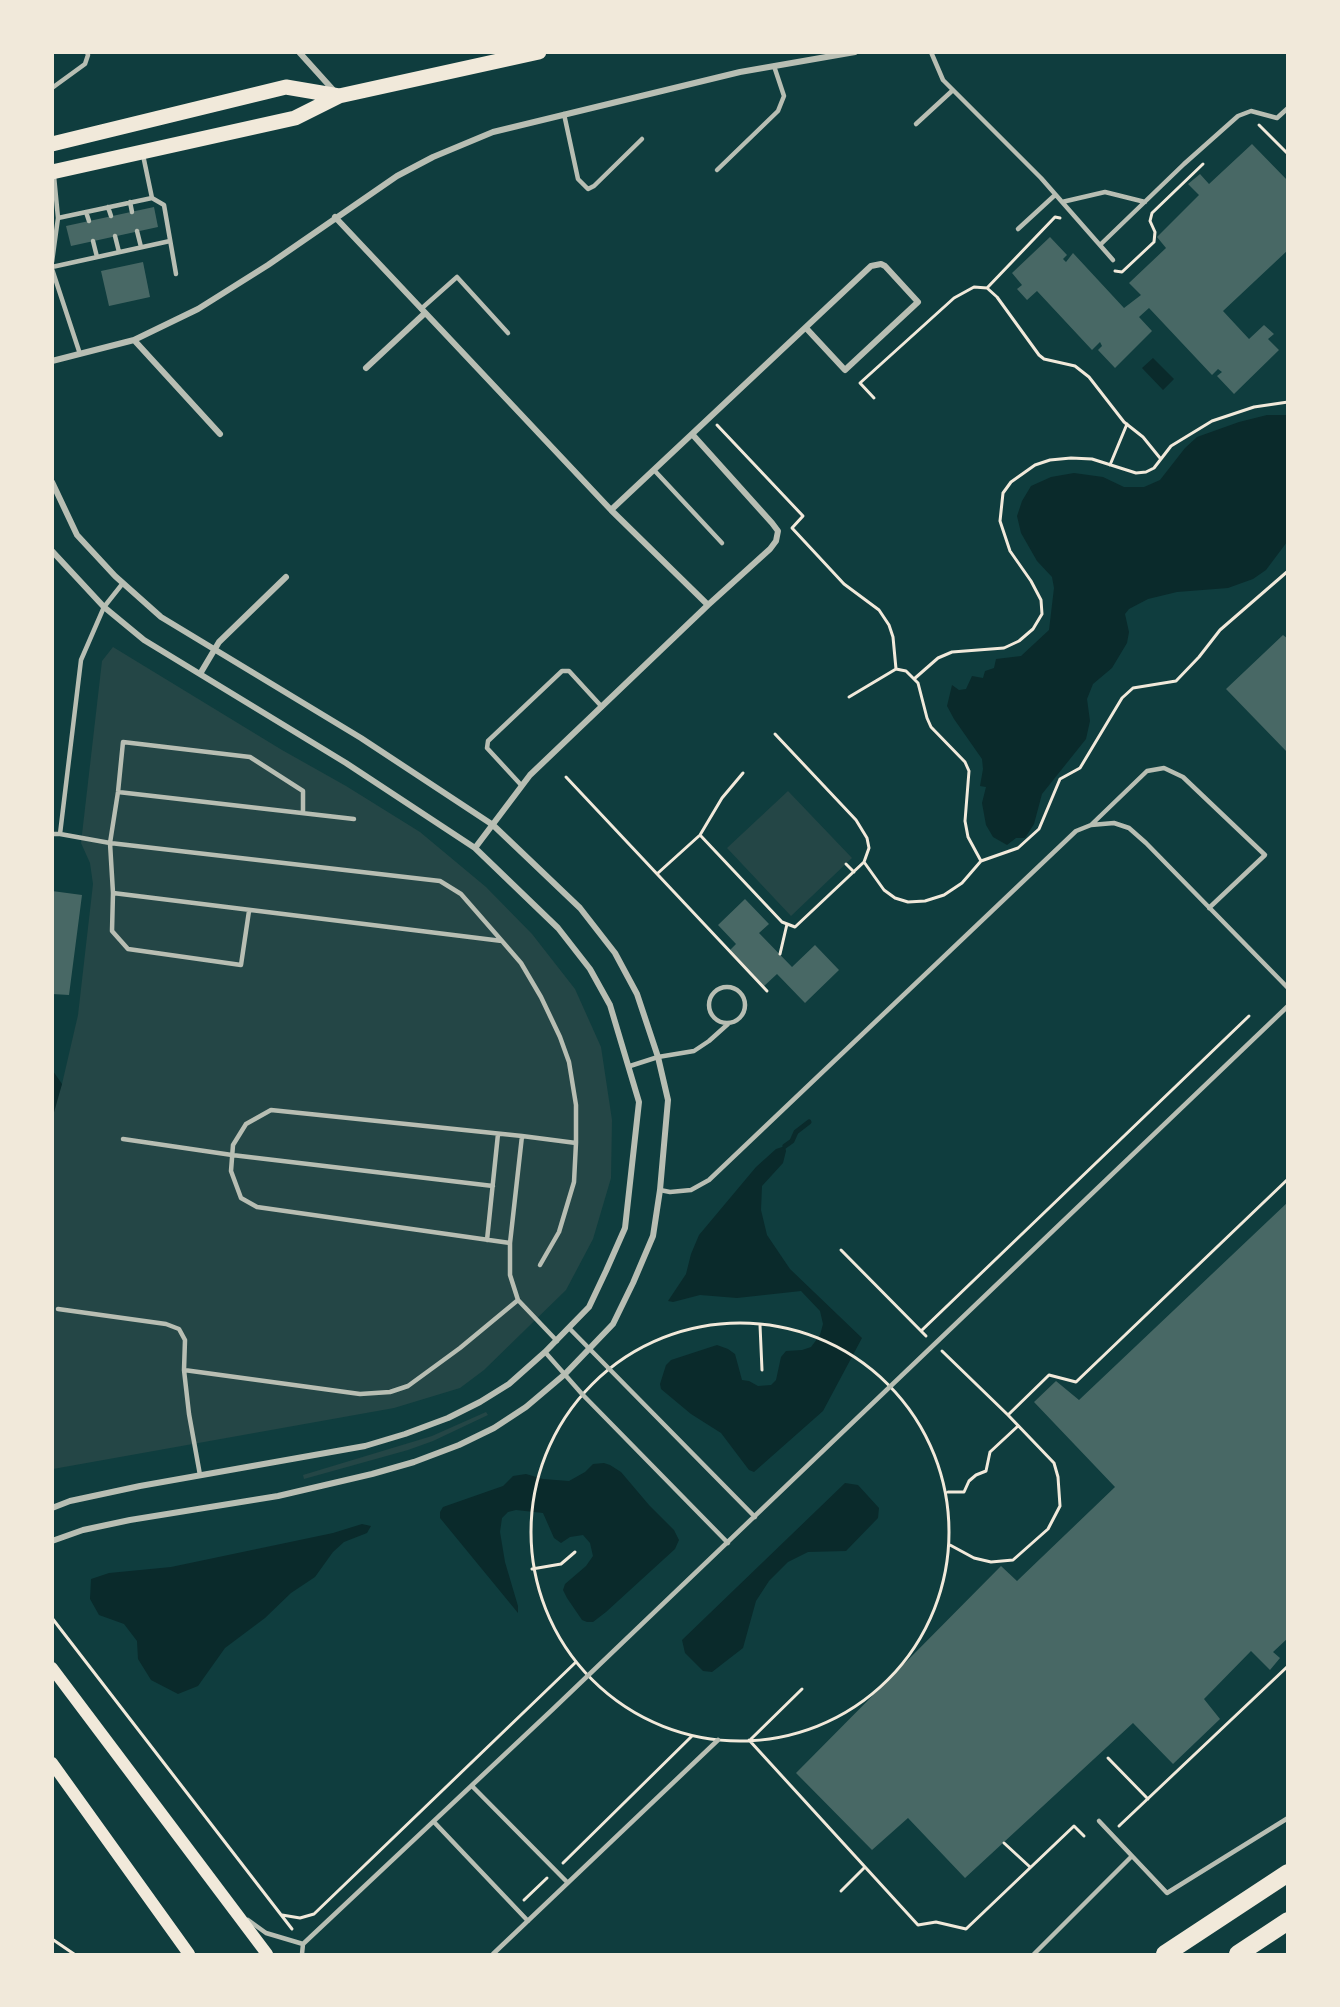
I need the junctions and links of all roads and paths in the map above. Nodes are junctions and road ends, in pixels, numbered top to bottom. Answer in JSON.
{"nodes":[{"id":1,"x":87,"y":52,"type":"edge"},
{"id":2,"x":299,"y":52,"type":"edge"},
{"id":3,"x":540,"y":52,"type":"edge"},
{"id":4,"x":855,"y":52,"type":"edge"},
{"id":5,"x":931,"y":52,"type":"edge"},
{"id":6,"x":774,"y":66,"type":"junction"},
{"id":7,"x":52,"y":88,"type":"edge"},
{"id":8,"x":953,"y":90,"type":"junction"},
{"id":9,"x":339,"y":96,"type":"junction"},
{"id":10,"x":1287,"y":108,"type":"edge"},
{"id":11,"x":564,"y":114,"type":"junction"},
{"id":12,"x":916,"y":124,"type":"dead end"},
{"id":13,"x":642,"y":139,"type":"dead end"},
{"id":14,"x":52,"y":144,"type":"edge"},
{"id":15,"x":142,"y":153,"type":"junction"},
{"id":16,"x":717,"y":170,"type":"dead end"},
{"id":17,"x":53,"y":172,"type":"edge"},
{"id":18,"x":1055,"y":195,"type":"junction"},
{"id":19,"x":152,"y":198,"type":"junction"},
{"id":20,"x":130,"y":202,"type":"junction"},
{"id":21,"x":1062,"y":202,"type":"junction"},
{"id":22,"x":1145,"y":202,"type":"junction"},
{"id":23,"x":108,"y":207,"type":"junction"},
{"id":24,"x":86,"y":212,"type":"junction"},
{"id":25,"x":132,"y":212,"type":"dead end"},
{"id":26,"x":111,"y":216,"type":"dead end"},
{"id":27,"x":335,"y":217,"type":"junction"},
{"id":28,"x":58,"y":218,"type":"junction"},
{"id":29,"x":88,"y":221,"type":"dead end"},
{"id":30,"x":1018,"y":229,"type":"dead end"},
{"id":31,"x":137,"y":231,"type":"dead end"},
{"id":32,"x":115,"y":236,"type":"dead end"},
{"id":33,"x":93,"y":241,"type":"dead end"},
{"id":34,"x":170,"y":241,"type":"junction"},
{"id":35,"x":1100,"y":245,"type":"junction"},
{"id":36,"x":141,"y":247,"type":"junction"},
{"id":37,"x":119,"y":252,"type":"junction"},
{"id":38,"x":97,"y":257,"type":"junction"},
{"id":39,"x":1113,"y":260,"type":"dead end"},
{"id":40,"x":52,"y":266,"type":"edge"},
{"id":41,"x":176,"y":274,"type":"dead end"},
{"id":42,"x":423,"y":311,"type":"junction"},
{"id":43,"x":806,"y":327,"type":"junction"},
{"id":44,"x":508,"y":333,"type":"dead end"},
{"id":45,"x":135,"y":340,"type":"junction"},
{"id":46,"x":80,"y":354,"type":"junction"},
{"id":47,"x":52,"y":361,"type":"edge"},
{"id":48,"x":366,"y":368,"type":"dead end"},
{"id":49,"x":874,"y":398,"type":"dead end"},
{"id":50,"x":1287,"y":402,"type":"edge"},
{"id":51,"x":710,"y":417,"type":"junction"},
{"id":52,"x":1127,"y":424,"type":"junction"},
{"id":53,"x":220,"y":434,"type":"dead end"},
{"id":54,"x":692,"y":434,"type":"junction"},
{"id":55,"x":1161,"y":459,"type":"junction"},
{"id":56,"x":1110,"y":465,"type":"junction"},
{"id":57,"x":654,"y":470,"type":"junction"},
{"id":58,"x":52,"y":482,"type":"edge"},
{"id":59,"x":611,"y":510,"type":"junction"},
{"id":60,"x":722,"y":543,"type":"dead end"},
{"id":61,"x":52,"y":551,"type":"edge"},
{"id":62,"x":1287,"y":571,"type":"edge"},
{"id":63,"x":286,"y":577,"type":"dead end"},
{"id":64,"x":123,"y":583,"type":"junction"},
{"id":65,"x":708,"y":605,"type":"junction"},
{"id":66,"x":104,"y":607,"type":"junction"},
{"id":67,"x":215,"y":649,"type":"junction"},
{"id":68,"x":896,"y":669,"type":"junction"},
{"id":69,"x":200,"y":674,"type":"junction"},
{"id":70,"x":914,"y":679,"type":"junction"},
{"id":71,"x":849,"y":697,"type":"dead end"},
{"id":72,"x":602,"y":707,"type":"junction"},
{"id":73,"x":775,"y":734,"type":"dead end"},
{"id":74,"x":743,"y":773,"type":"dead end"},
{"id":75,"x":566,"y":777,"type":"dead end"},
{"id":76,"x":522,"y":786,"type":"junction"},
{"id":77,"x":118,"y":792,"type":"junction"},
{"id":78,"x":303,"y":813,"type":"junction"},
{"id":79,"x":354,"y":819,"type":"dead end"},
{"id":80,"x":493,"y":825,"type":"junction"},
{"id":81,"x":1091,"y":825,"type":"junction"},
{"id":82,"x":52,"y":834,"type":"edge"},
{"id":83,"x":60,"y":834,"type":"junction"},
{"id":84,"x":700,"y":835,"type":"junction"},
{"id":85,"x":110,"y":843,"type":"junction"},
{"id":86,"x":475,"y":848,"type":"junction"},
{"id":87,"x":981,"y":861,"type":"junction"},
{"id":88,"x":864,"y":862,"type":"junction"},
{"id":89,"x":846,"y":864,"type":"dead end"},
{"id":90,"x":854,"y":872,"type":"junction"},
{"id":91,"x":658,"y":873,"type":"junction"},
{"id":92,"x":113,"y":894,"type":"junction"},
{"id":93,"x":1209,"y":908,"type":"junction"},
{"id":94,"x":249,"y":911,"type":"junction"},
{"id":95,"x":787,"y":924,"type":"junction"},
{"id":96,"x":502,"y":941,"type":"junction"},
{"id":97,"x":780,"y":954,"type":"dead end"},
{"id":98,"x":1287,"y":988,"type":"edge"},
{"id":99,"x":767,"y":992,"type":"dead end"},
{"id":100,"x":1287,"y":1006,"type":"edge"},
{"id":101,"x":1249,"y":1016,"type":"dead end"},
{"id":102,"x":728,"y":1024,"type":"junction"},
{"id":103,"x":658,"y":1057,"type":"junction"},
{"id":104,"x":630,"y":1066,"type":"junction"},
{"id":105,"x":498,"y":1134,"type":"junction"},
{"id":106,"x":522,"y":1136,"type":"junction"},
{"id":107,"x":123,"y":1139,"type":"dead end"},
{"id":108,"x":576,"y":1143,"type":"junction"},
{"id":109,"x":232,"y":1155,"type":"junction"},
{"id":110,"x":1287,"y":1179,"type":"edge"},
{"id":111,"x":493,"y":1186,"type":"junction"},
{"id":112,"x":660,"y":1190,"type":"junction"},
{"id":113,"x":487,"y":1240,"type":"junction"},
{"id":114,"x":510,"y":1243,"type":"junction"},
{"id":115,"x":841,"y":1250,"type":"dead end"},
{"id":116,"x":540,"y":1265,"type":"dead end"},
{"id":117,"x":518,"y":1300,"type":"junction"},
{"id":118,"x":58,"y":1309,"type":"dead end"},
{"id":119,"x":760,"y":1325,"type":"junction"},
{"id":120,"x":569,"y":1328,"type":"junction"},
{"id":121,"x":921,"y":1331,"type":"junction"},
{"id":122,"x":557,"y":1341,"type":"junction"},
{"id":123,"x":935,"y":1345,"type":"junction"},
{"id":124,"x":589,"y":1348,"type":"junction"},
{"id":125,"x":545,"y":1352,"type":"junction"},
{"id":126,"x":184,"y":1370,"type":"junction"},
{"id":127,"x":609,"y":1370,"type":"junction"},
{"id":128,"x":762,"y":1370,"type":"dead end"},
{"id":129,"x":565,"y":1374,"type":"junction"},
{"id":130,"x":891,"y":1387,"type":"junction"},
{"id":131,"x":582,"y":1394,"type":"junction"},
{"id":132,"x":1008,"y":1414,"type":"junction"},
{"id":133,"x":1018,"y":1426,"type":"junction"},
{"id":134,"x":200,"y":1476,"type":"junction"},
{"id":135,"x":948,"y":1492,"type":"junction"},
{"id":136,"x":52,"y":1508,"type":"edge"},
{"id":137,"x":755,"y":1517,"type":"junction"},
{"id":138,"x":52,"y":1541,"type":"edge"},
{"id":139,"x":728,"y":1543,"type":"junction"},
{"id":140,"x":949,"y":1545,"type":"junction"},
{"id":141,"x":575,"y":1552,"type":"dead end"},
{"id":142,"x":532,"y":1569,"type":"junction"},
{"id":143,"x":52,"y":1618,"type":"edge"},
{"id":144,"x":576,"y":1662,"type":"junction"},
{"id":145,"x":1287,"y":1666,"type":"edge"},
{"id":146,"x":52,"y":1668,"type":"edge"},
{"id":147,"x":588,"y":1676,"type":"junction"},
{"id":148,"x":802,"y":1689,"type":"dead end"},
{"id":149,"x":692,"y":1736,"type":"junction"},
{"id":150,"x":718,"y":1740,"type":"junction"},
{"id":151,"x":749,"y":1740,"type":"junction"},
{"id":152,"x":1108,"y":1758,"type":"dead end"},
{"id":153,"x":52,"y":1763,"type":"edge"},
{"id":154,"x":472,"y":1786,"type":"junction"},
{"id":155,"x":1148,"y":1799,"type":"junction"},
{"id":156,"x":1287,"y":1818,"type":"edge"},
{"id":157,"x":1099,"y":1821,"type":"dead end"},
{"id":158,"x":434,"y":1822,"type":"junction"},
{"id":159,"x":1111,"y":1834,"type":"junction"},
{"id":160,"x":1084,"y":1836,"type":"dead end"},
{"id":161,"x":1004,"y":1843,"type":"dead end"},
{"id":162,"x":1132,"y":1856,"type":"junction"},
{"id":163,"x":866,"y":1866,"type":"junction"},
{"id":164,"x":1030,"y":1866,"type":"junction"},
{"id":165,"x":555,"y":1870,"type":"junction"},
{"id":166,"x":1287,"y":1873,"type":"edge"},
{"id":167,"x":568,"y":1883,"type":"junction"},
{"id":168,"x":841,"y":1891,"type":"dead end"},
{"id":169,"x":223,"y":1895,"type":"junction"},
{"id":170,"x":516,"y":1908,"type":"junction"},
{"id":171,"x":280,"y":1915,"type":"junction"},
{"id":172,"x":528,"y":1921,"type":"junction"},
{"id":173,"x":1287,"y":1921,"type":"edge"},
{"id":174,"x":52,"y":1939,"type":"edge"},
{"id":175,"x":303,"y":1944,"type":"junction"},
{"id":176,"x":74,"y":1954,"type":"edge"},
{"id":177,"x":189,"y":1954,"type":"edge"},
{"id":178,"x":267,"y":1954,"type":"edge"},
{"id":179,"x":302,"y":1954,"type":"edge"},
{"id":180,"x":493,"y":1954,"type":"edge"},
{"id":181,"x":1034,"y":1954,"type":"edge"},
{"id":182,"x":1165,"y":1954,"type":"edge"},
{"id":183,"x":1238,"y":1954,"type":"edge"}],
"edges":[{"from":1,"to":7,"type":"lane"},
{"from":2,"to":9,"type":"street"},
{"from":3,"to":9,"type":"main road"},
{"from":4,"to":6,"type":"street"},
{"from":5,"to":8,"type":"lane"},
{"from":6,"to":11,"type":"street"},
{"from":6,"to":16,"type":"lane"},
{"from":8,"to":12,"type":"lane"},
{"from":8,"to":18,"type":"lane"},
{"from":9,"to":14,"type":"main road"},
{"from":9,"to":15,"type":"main road"},
{"from":10,"to":22,"type":"lane"},
{"from":11,"to":13,"type":"lane"},
{"from":11,"to":27,"type":"street"},
{"from":15,"to":17,"type":"main road"},
{"from":15,"to":19,"type":"lane"},
{"from":17,"to":28,"type":"lane"},
{"from":18,"to":21,"type":"lane"},
{"from":18,"to":30,"type":"lane"},
{"from":19,"to":20,"type":"lane"},
{"from":19,"to":34,"type":"lane"},
{"from":20,"to":23,"type":"lane"},
{"from":20,"to":25,"type":"lane"},
{"from":21,"to":22,"type":"lane"},
{"from":21,"to":35,"type":"lane"},
{"from":22,"to":35,"type":"lane"},
{"from":23,"to":24,"type":"lane"},
{"from":23,"to":26,"type":"lane"},
{"from":24,"to":28,"type":"lane"},
{"from":24,"to":29,"type":"lane"},
{"from":27,"to":42,"type":"street"},
{"from":27,"to":45,"type":"street"},
{"from":28,"to":40,"type":"lane"},
{"from":31,"to":36,"type":"lane"},
{"from":32,"to":37,"type":"lane"},
{"from":33,"to":38,"type":"lane"},
{"from":34,"to":36,"type":"lane"},
{"from":34,"to":41,"type":"lane"},
{"from":35,"to":39,"type":"lane"},
{"from":36,"to":37,"type":"lane"},
{"from":37,"to":38,"type":"lane"},
{"from":38,"to":40,"type":"lane"},
{"from":40,"to":46,"type":"lane"},
{"from":42,"to":44,"type":"lane"},
{"from":42,"to":48,"type":"street"},
{"from":42,"to":59,"type":"street"},
{"from":43,"to":43,"type":"street"},
{"from":43,"to":51,"type":"street"},
{"from":45,"to":46,"type":"street"},
{"from":45,"to":53,"type":"street"},
{"from":46,"to":47,"type":"street"},
{"from":49,"to":52,"type":"path"},
{"from":50,"to":55,"type":"path"},
{"from":51,"to":54,"type":"street"},
{"from":51,"to":68,"type":"path"},
{"from":52,"to":55,"type":"path"},
{"from":52,"to":56,"type":"path"},
{"from":54,"to":57,"type":"street"},
{"from":54,"to":65,"type":"street"},
{"from":55,"to":56,"type":"path"},
{"from":56,"to":70,"type":"path"},
{"from":57,"to":59,"type":"street"},
{"from":57,"to":60,"type":"lane"},
{"from":58,"to":64,"type":"street"},
{"from":59,"to":65,"type":"street"},
{"from":61,"to":66,"type":"street"},
{"from":62,"to":87,"type":"path"},
{"from":63,"to":67,"type":"street"},
{"from":64,"to":66,"type":"lane"},
{"from":64,"to":67,"type":"street"},
{"from":65,"to":72,"type":"street"},
{"from":66,"to":69,"type":"street"},
{"from":66,"to":83,"type":"lane"},
{"from":67,"to":69,"type":"street"},
{"from":67,"to":80,"type":"street"},
{"from":68,"to":70,"type":"path"},
{"from":68,"to":71,"type":"path"},
{"from":69,"to":86,"type":"street"},
{"from":70,"to":87,"type":"path"},
{"from":72,"to":76,"type":"street"},
{"from":72,"to":76,"type":"lane"},
{"from":73,"to":88,"type":"path"},
{"from":74,"to":84,"type":"path"},
{"from":75,"to":91,"type":"path"},
{"from":76,"to":80,"type":"street"},
{"from":77,"to":78,"type":"lane"},
{"from":77,"to":78,"type":"lane"},
{"from":77,"to":85,"type":"lane"},
{"from":78,"to":79,"type":"lane"},
{"from":80,"to":86,"type":"street"},
{"from":80,"to":103,"type":"street"},
{"from":81,"to":93,"type":"lane"},
{"from":81,"to":93,"type":"lane"},
{"from":81,"to":112,"type":"lane"},
{"from":82,"to":83,"type":"lane"},
{"from":83,"to":85,"type":"lane"},
{"from":84,"to":91,"type":"path"},
{"from":84,"to":95,"type":"path"},
{"from":85,"to":92,"type":"lane"},
{"from":85,"to":96,"type":"lane"},
{"from":86,"to":104,"type":"street"},
{"from":87,"to":88,"type":"path"},
{"from":88,"to":90,"type":"path"},
{"from":89,"to":90,"type":"path"},
{"from":90,"to":95,"type":"path"},
{"from":91,"to":99,"type":"path"},
{"from":92,"to":94,"type":"lane"},
{"from":92,"to":94,"type":"lane"},
{"from":93,"to":98,"type":"lane"},
{"from":94,"to":96,"type":"lane"},
{"from":95,"to":97,"type":"path"},
{"from":96,"to":108,"type":"lane"},
{"from":100,"to":123,"type":"lane"},
{"from":101,"to":121,"type":"path"},
{"from":102,"to":102,"type":"lane"},
{"from":102,"to":103,"type":"lane"},
{"from":103,"to":104,"type":"lane"},
{"from":103,"to":112,"type":"street"},
{"from":104,"to":120,"type":"street"},
{"from":105,"to":106,"type":"lane"},
{"from":105,"to":109,"type":"lane"},
{"from":105,"to":111,"type":"lane"},
{"from":106,"to":108,"type":"lane"},
{"from":106,"to":114,"type":"lane"},
{"from":107,"to":109,"type":"lane"},
{"from":108,"to":116,"type":"lane"},
{"from":109,"to":111,"type":"lane"},
{"from":109,"to":113,"type":"lane"},
{"from":110,"to":132,"type":"path"},
{"from":111,"to":113,"type":"lane"},
{"from":112,"to":124,"type":"street"},
{"from":113,"to":114,"type":"lane"},
{"from":114,"to":117,"type":"lane"},
{"from":115,"to":121,"type":"path"},
{"from":117,"to":122,"type":"lane"},
{"from":117,"to":126,"type":"lane"},
{"from":118,"to":126,"type":"lane"},
{"from":119,"to":127,"type":"path"},
{"from":119,"to":128,"type":"path"},
{"from":119,"to":130,"type":"path"},
{"from":120,"to":122,"type":"street"},
{"from":120,"to":124,"type":"lane"},
{"from":121,"to":123,"type":"path"},
{"from":122,"to":125,"type":"street"},
{"from":123,"to":130,"type":"lane"},
{"from":123,"to":132,"type":"path"},
{"from":124,"to":127,"type":"lane"},
{"from":124,"to":129,"type":"street"},
{"from":125,"to":129,"type":"lane"},
{"from":125,"to":134,"type":"street"},
{"from":126,"to":134,"type":"lane"},
{"from":127,"to":131,"type":"path"},
{"from":127,"to":137,"type":"lane"},
{"from":129,"to":131,"type":"lane"},
{"from":129,"to":138,"type":"street"},
{"from":130,"to":135,"type":"path"},
{"from":130,"to":137,"type":"lane"},
{"from":131,"to":139,"type":"lane"},
{"from":131,"to":142,"type":"path"},
{"from":132,"to":133,"type":"path"},
{"from":133,"to":135,"type":"path"},
{"from":133,"to":140,"type":"path"},
{"from":134,"to":136,"type":"street"},
{"from":135,"to":140,"type":"path"},
{"from":137,"to":139,"type":"lane"},
{"from":139,"to":147,"type":"lane"},
{"from":140,"to":151,"type":"path"},
{"from":141,"to":142,"type":"path"},
{"from":142,"to":144,"type":"path"},
{"from":143,"to":171,"type":"path"},
{"from":144,"to":147,"type":"path"},
{"from":144,"to":171,"type":"path"},
{"from":145,"to":155,"type":"path"},
{"from":146,"to":169,"type":"main road"},
{"from":147,"to":149,"type":"path"},
{"from":147,"to":154,"type":"lane"},
{"from":148,"to":151,"type":"path"},
{"from":149,"to":150,"type":"path"},
{"from":149,"to":165,"type":"path"},
{"from":150,"to":151,"type":"path"},
{"from":150,"to":167,"type":"lane"},
{"from":151,"to":163,"type":"path"},
{"from":152,"to":155,"type":"path"},
{"from":153,"to":177,"type":"main road"},
{"from":154,"to":158,"type":"lane"},
{"from":154,"to":165,"type":"lane"},
{"from":155,"to":159,"type":"path"},
{"from":156,"to":162,"type":"lane"},
{"from":157,"to":159,"type":"lane"},
{"from":158,"to":170,"type":"lane"},
{"from":158,"to":175,"type":"lane"},
{"from":159,"to":162,"type":"lane"},
{"from":160,"to":164,"type":"path"},
{"from":161,"to":164,"type":"path"},
{"from":162,"to":181,"type":"lane"},
{"from":163,"to":164,"type":"path"},
{"from":163,"to":168,"type":"path"},
{"from":165,"to":167,"type":"lane"},
{"from":165,"to":170,"type":"path"},
{"from":166,"to":182,"type":"highway"},
{"from":167,"to":172,"type":"lane"},
{"from":169,"to":175,"type":"lane"},
{"from":169,"to":178,"type":"main road"},
{"from":170,"to":172,"type":"lane"},
{"from":171,"to":175,"type":"path"},
{"from":172,"to":180,"type":"lane"},
{"from":173,"to":183,"type":"highway"},
{"from":174,"to":176,"type":"path"},
{"from":175,"to":179,"type":"lane"}]}
